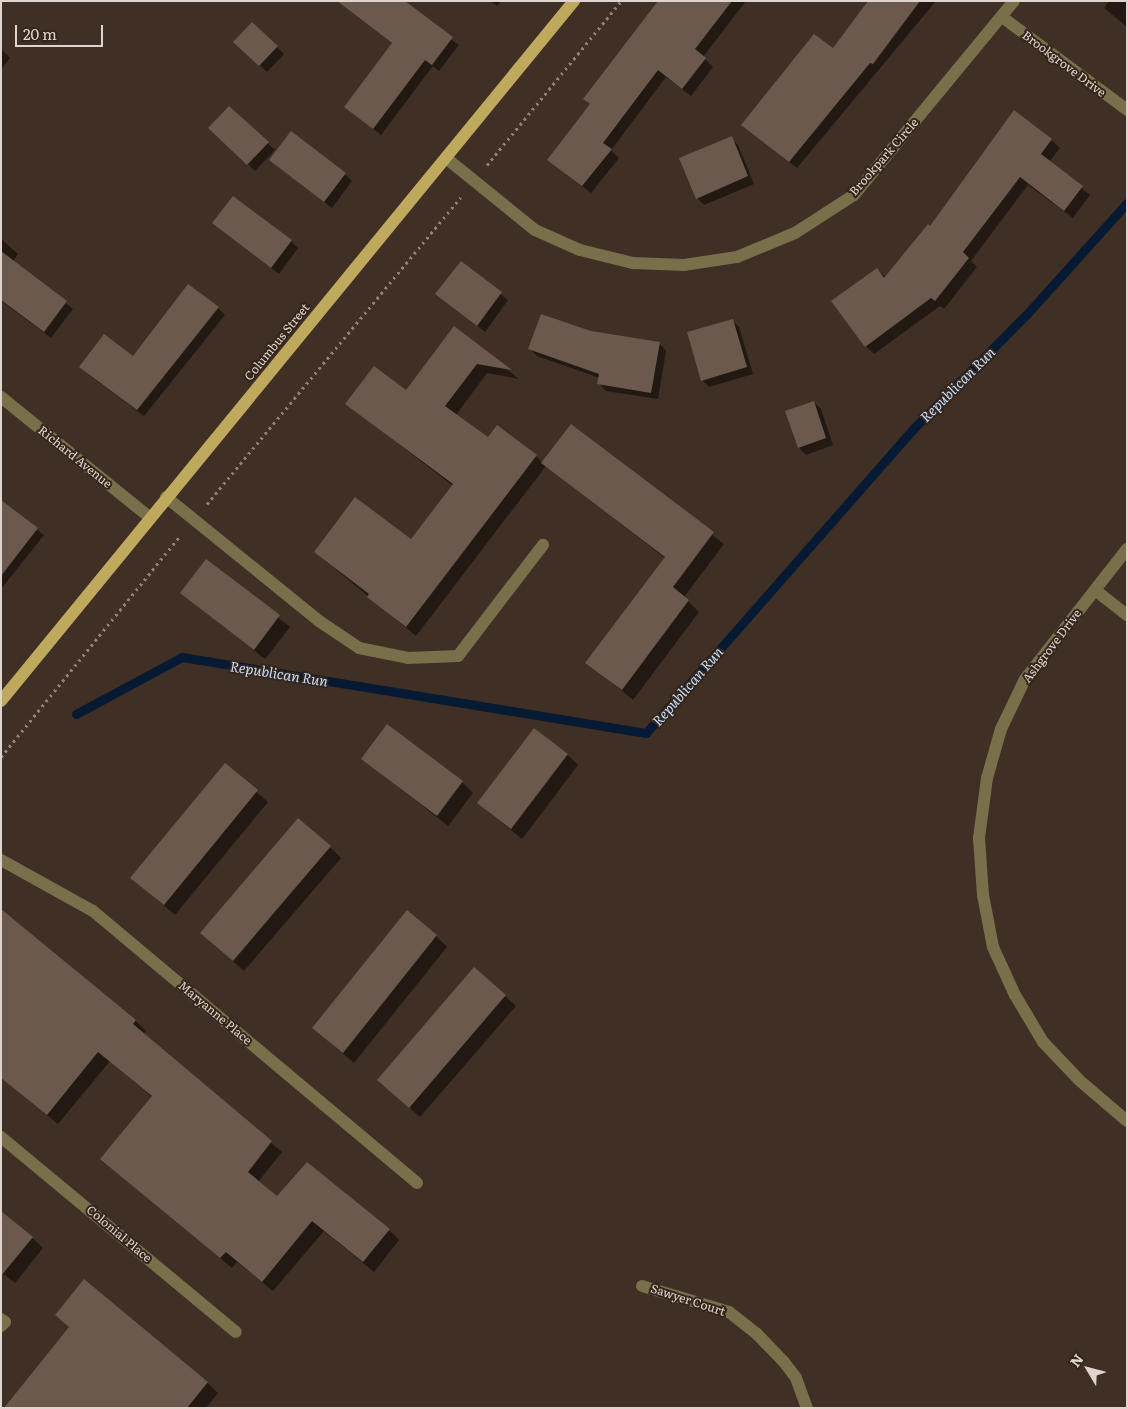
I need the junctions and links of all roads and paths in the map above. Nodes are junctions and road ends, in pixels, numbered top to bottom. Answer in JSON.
{"nodes":[{"id":1,"x":574,"y":1,"type":"edge"},
{"id":2,"x":621,"y":1,"type":"edge"},
{"id":3,"x":1014,"y":1,"type":"edge"},
{"id":4,"x":1002,"y":17,"type":"junction"},
{"id":5,"x":1127,"y":110,"type":"edge"},
{"id":6,"x":446,"y":158,"type":"junction"},
{"id":7,"x":473,"y":181,"type":"junction"},
{"id":8,"x":1,"y":397,"type":"edge"},
{"id":9,"x":166,"y":497,"type":"junction"},
{"id":10,"x":149,"y":517,"type":"junction"},
{"id":11,"x":193,"y":520,"type":"junction"},
{"id":12,"x":543,"y":545,"type":"dead end"},
{"id":13,"x":1127,"y":549,"type":"edge"},
{"id":14,"x":1095,"y":590,"type":"junction"},
{"id":15,"x":1127,"y":616,"type":"edge"},
{"id":16,"x":1,"y":701,"type":"edge"},
{"id":17,"x":1,"y":757,"type":"edge"},
{"id":18,"x":1,"y":860,"type":"edge"},
{"id":19,"x":1127,"y":1121,"type":"edge"},
{"id":20,"x":1,"y":1137,"type":"edge"},
{"id":21,"x":417,"y":1183,"type":"dead end"},
{"id":22,"x":642,"y":1286,"type":"dead end"},
{"id":23,"x":1,"y":1318,"type":"edge"},
{"id":24,"x":1,"y":1326,"type":"edge"},
{"id":25,"x":236,"y":1332,"type":"dead end"},
{"id":26,"x":807,"y":1408,"type":"edge"}],
"edges":[{"from":1,"to":6,"type":"main road","name":"Columbus Street"},
{"from":2,"to":7,"type":"path"},
{"from":3,"to":4,"type":"street","name":"Brookpark Circle"},
{"from":4,"to":5,"type":"street","name":"Brookgrove Drive"},
{"from":4,"to":7,"type":"street","name":"Brookpark Circle"},
{"from":6,"to":7,"type":"street","name":"Brookpark Circle"},
{"from":6,"to":9,"type":"main road","name":"Columbus Street"},
{"from":7,"to":11,"type":"path"},
{"from":8,"to":10,"type":"street","name":"Richard Avenue"},
{"from":9,"to":10,"type":"main road","name":"Columbus Street"},
{"from":9,"to":11,"type":"street"},
{"from":10,"to":16,"type":"main road","name":"Columbus Street"},
{"from":11,"to":12,"type":"street"},
{"from":11,"to":17,"type":"path"},
{"from":13,"to":14,"type":"street","name":"Ashgrove Drive"},
{"from":14,"to":15,"type":"street"},
{"from":14,"to":19,"type":"street","name":"Ashgrove Drive"},
{"from":18,"to":21,"type":"street","name":"Maryanne Place"},
{"from":20,"to":25,"type":"street","name":"Colonial Place"},
{"from":22,"to":26,"type":"street","name":"Sawyer Court"},
{"from":23,"to":24,"type":"street"}]}
